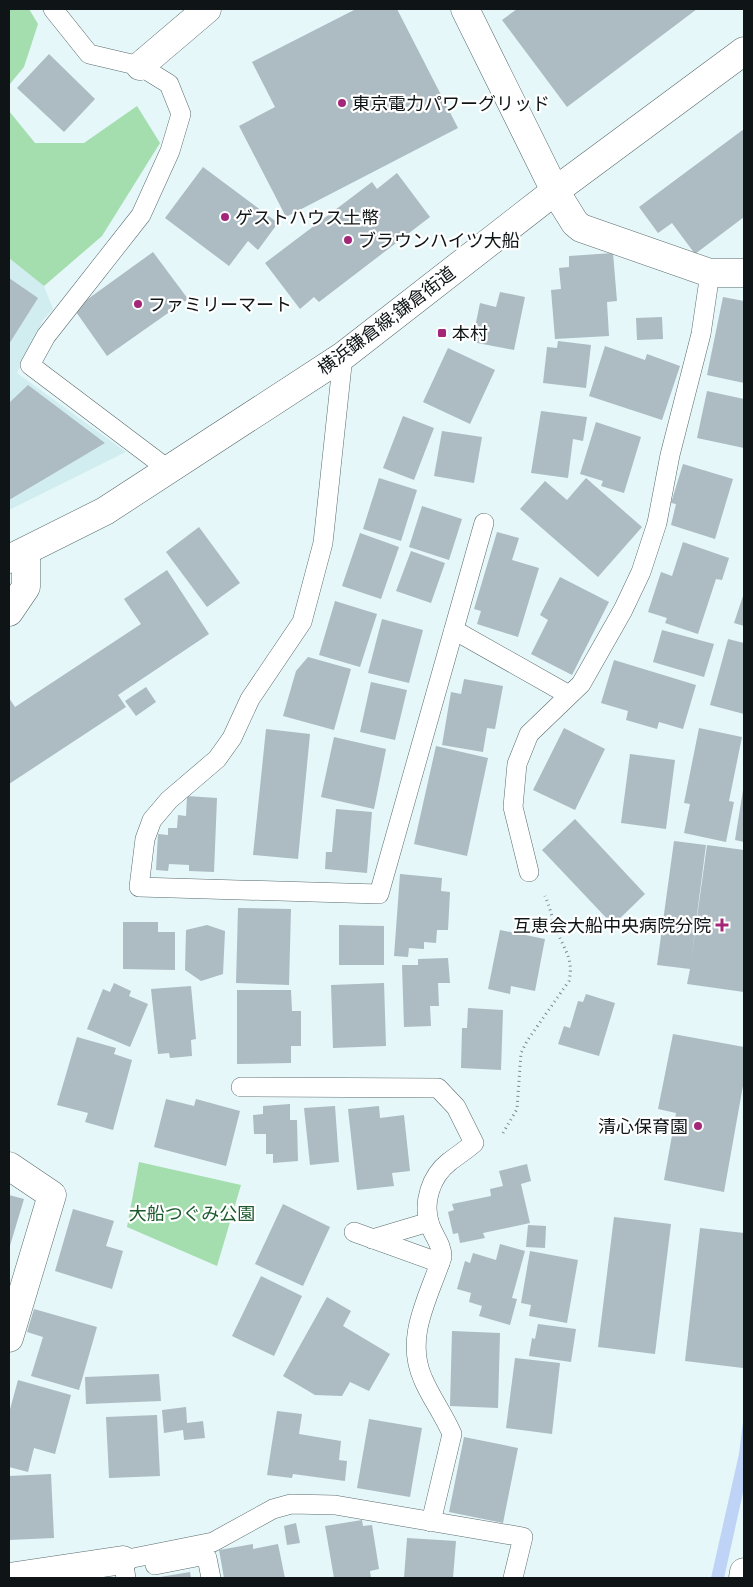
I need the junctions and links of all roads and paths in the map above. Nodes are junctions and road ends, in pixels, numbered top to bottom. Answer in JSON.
{"nodes":[{"id":1,"x":53,"y":9,"type":"edge"},
{"id":2,"x":207,"y":9,"type":"edge"},
{"id":3,"x":465,"y":9,"type":"edge"},
{"id":4,"x":744,"y":51,"type":"edge"},
{"id":5,"x":140,"y":66,"type":"junction"},
{"id":6,"x":555,"y":191,"type":"junction"},
{"id":7,"x":710,"y":273,"type":"junction"},
{"id":8,"x":744,"y":273,"type":"edge"},
{"id":9,"x":343,"y":356,"type":"junction"},
{"id":10,"x":169,"y":470,"type":"junction"},
{"id":11,"x":484,"y":523,"type":"dead end"},
{"id":12,"x":17,"y":556,"type":"edge"},
{"id":13,"x":9,"y":612,"type":"edge"},
{"id":14,"x":454,"y":630,"type":"junction"},
{"id":15,"x":569,"y":695,"type":"junction"},
{"id":16,"x":529,"y":872,"type":"joint"},
{"id":17,"x":241,"y":1087,"type":"dead end"},
{"id":18,"x":502,"y":1137,"type":"dead end"},
{"id":19,"x":9,"y":1166,"type":"edge"},
{"id":20,"x":429,"y":1222,"type":"junction"},
{"id":21,"x":354,"y":1232,"type":"dead end"},
{"id":22,"x":372,"y":1239,"type":"junction"},
{"id":23,"x":440,"y":1263,"type":"junction"},
{"id":24,"x":9,"y":1338,"type":"edge"},
{"id":25,"x":431,"y":1522,"type":"junction"},
{"id":26,"x":125,"y":1570,"type":"edge"},
{"id":27,"x":744,"y":1572,"type":"edge"},
{"id":28,"x":9,"y":1578,"type":"edge"},
{"id":29,"x":211,"y":1578,"type":"edge"},
{"id":30,"x":513,"y":1578,"type":"edge"},
{"id":31,"x":743,"y":1578,"type":"edge"}],
"edges":[{"from":1,"to":5,"type":"lane"},
{"from":2,"to":5,"type":"street"},
{"from":3,"to":6,"type":"street"},
{"from":4,"to":6,"type":"street","name":"横浜鎌倉線;鎌倉街道"},
{"from":5,"to":10,"type":"lane"},
{"from":6,"to":7,"type":"street"},
{"from":6,"to":9,"type":"street","name":"横浜鎌倉線;鎌倉街道"},
{"from":7,"to":8,"type":"street"},
{"from":7,"to":15,"type":"lane"},
{"from":9,"to":10,"type":"street","name":"横浜鎌倉線;鎌倉街道"},
{"from":9,"to":14,"type":"lane"},
{"from":10,"to":12,"type":"street","name":"横浜鎌倉線;鎌倉街道"},
{"from":11,"to":14,"type":"lane"},
{"from":12,"to":13,"type":"street"},
{"from":14,"to":15,"type":"lane"},
{"from":15,"to":16,"type":"lane"},
{"from":16,"to":18,"type":"path"},
{"from":17,"to":20,"type":"lane"},
{"from":19,"to":24,"type":"street"},
{"from":20,"to":22,"type":"lane"},
{"from":20,"to":23,"type":"lane"},
{"from":21,"to":22,"type":"lane"},
{"from":22,"to":23,"type":"lane"},
{"from":23,"to":25,"type":"lane"},
{"from":25,"to":26,"type":"lane"},
{"from":25,"to":30,"type":"lane"},
{"from":26,"to":28,"type":"street"},
{"from":26,"to":29,"type":"lane"},
{"from":27,"to":31,"type":"street"}]}
